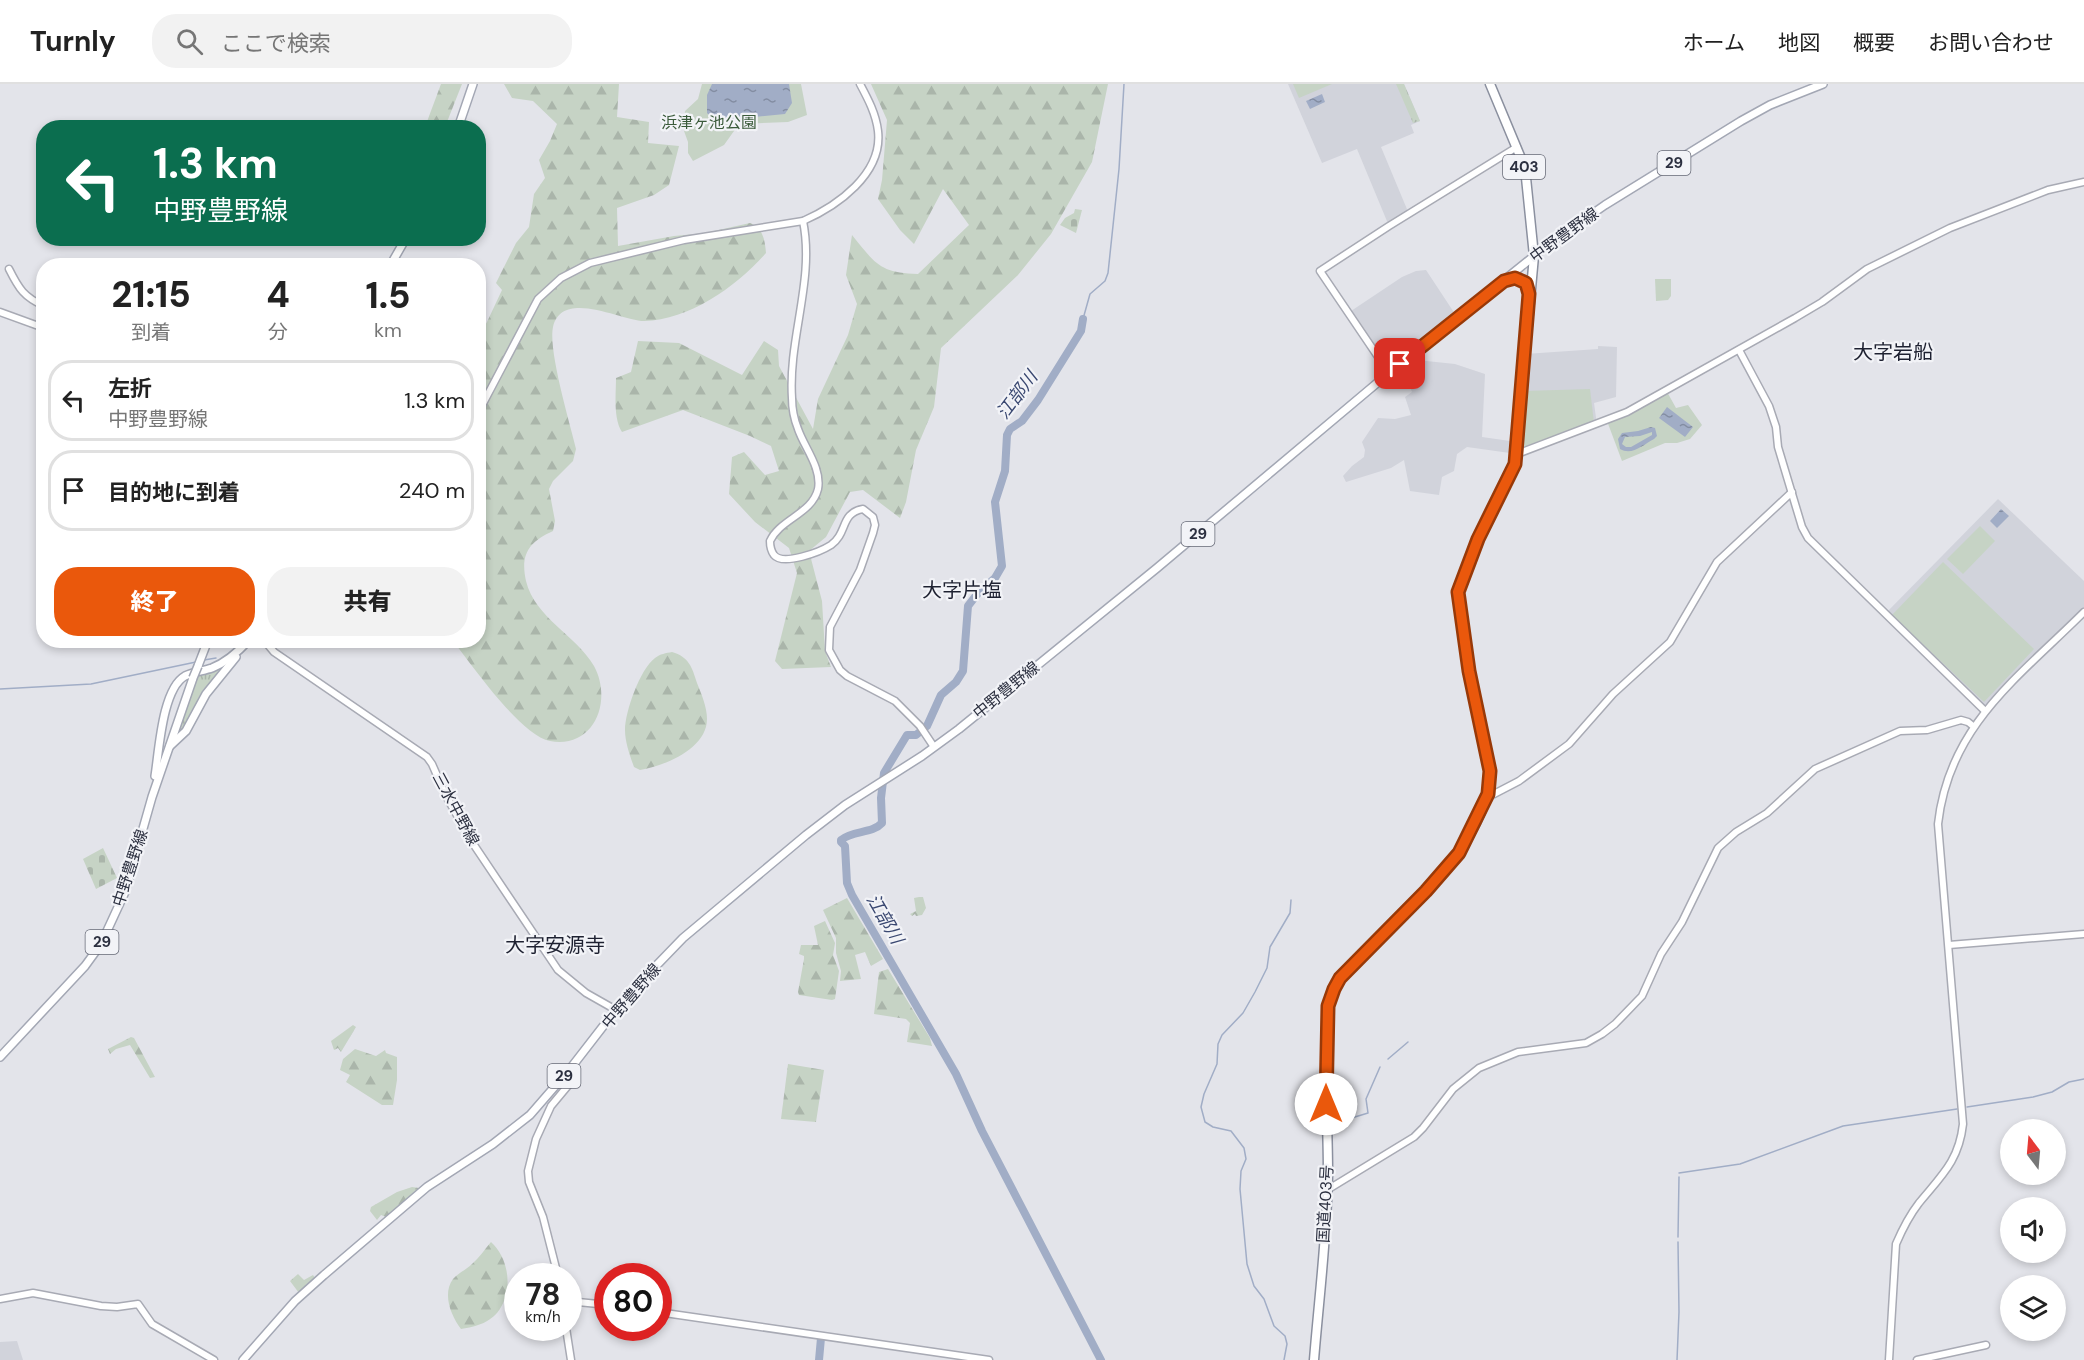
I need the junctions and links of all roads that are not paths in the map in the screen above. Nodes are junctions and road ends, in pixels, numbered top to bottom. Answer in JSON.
{"nodes":[{"id":1,"x":473,"y":84,"type":"edge"},
{"id":2,"x":860,"y":84,"type":"edge"},
{"id":3,"x":1490,"y":84,"type":"edge"},
{"id":4,"x":1823,"y":84,"type":"edge"},
{"id":5,"x":461,"y":120,"type":"edge"},
{"id":6,"x":1517,"y":147,"type":"junction"},
{"id":7,"x":2084,"y":182,"type":"edge"},
{"id":8,"x":803,"y":221,"type":"junction"},
{"id":9,"x":1534,"y":256,"type":"junction"},
{"id":10,"x":9,"y":269,"type":"dead end"},
{"id":11,"x":1504,"y":281,"type":"junction"},
{"id":12,"x":1529,"y":294,"type":"junction"},
{"id":13,"x":36,"y":302,"type":"edge"},
{"id":14,"x":0,"y":312,"type":"edge"},
{"id":15,"x":36,"y":325,"type":"edge"},
{"id":16,"x":1739,"y":350,"type":"junction"},
{"id":17,"x":1389,"y":373,"type":"junction"},
{"id":18,"x":486,"y":398,"type":"edge"},
{"id":19,"x":1517,"y":454,"type":"junction"},
{"id":20,"x":1791,"y":492,"type":"junction"},
{"id":21,"x":2084,"y":612,"type":"edge"},
{"id":22,"x":205,"y":648,"type":"edge"},
{"id":23,"x":242,"y":648,"type":"edge"},
{"id":24,"x":271,"y":648,"type":"edge"},
{"id":25,"x":238,"y":652,"type":"junction"},
{"id":26,"x":1984,"y":710,"type":"junction"},
{"id":27,"x":1973,"y":726,"type":"junction"},
{"id":28,"x":934,"y":747,"type":"junction"},
{"id":29,"x":167,"y":748,"type":"junction"},
{"id":30,"x":1488,"y":794,"type":"junction"},
{"id":31,"x":152,"y":797,"type":"junction"},
{"id":32,"x":2084,"y":934,"type":"edge"},
{"id":33,"x":1949,"y":945,"type":"junction"},
{"id":34,"x":616,"y":1010,"type":"junction"},
{"id":35,"x":0,"y":1057,"type":"edge"},
{"id":36,"x":570,"y":1069,"type":"junction"},
{"id":37,"x":1327,"y":1190,"type":"junction"},
{"id":38,"x":555,"y":1263,"type":"edge"},
{"id":39,"x":0,"y":1299,"type":"edge"},
{"id":40,"x":672,"y":1314,"type":"edge"},
{"id":41,"x":568,"y":1341,"type":"edge"},
{"id":42,"x":1986,"y":1345,"type":"dead end"},
{"id":43,"x":214,"y":1360,"type":"edge"},
{"id":44,"x":243,"y":1360,"type":"edge"},
{"id":45,"x":571,"y":1360,"type":"edge"},
{"id":46,"x":989,"y":1360,"type":"edge"},
{"id":47,"x":1314,"y":1360,"type":"edge"},
{"id":48,"x":1889,"y":1360,"type":"edge"},
{"id":49,"x":1917,"y":1360,"type":"edge"}],
"edges":[{"from":1,"to":5,"type":"main road"},
{"from":2,"to":8,"type":"street"},
{"from":3,"to":6,"type":"highway","name":"国道403号","number":"403"},
{"from":4,"to":9,"type":"main road","name":"中野豊野線","number":"29"},
{"from":6,"to":9,"type":"highway","name":"国道403号","number":"403"},
{"from":6,"to":17,"type":"street"},
{"from":7,"to":16,"type":"street"},
{"from":8,"to":18,"type":"street"},
{"from":8,"to":28,"type":"street"},
{"from":9,"to":11,"type":"main road","name":"中野豊野線","number":"29"},
{"from":9,"to":12,"type":"highway","name":"国道403号","number":"403"},
{"from":10,"to":13,"type":"street"},
{"from":11,"to":12,"type":"main road"},
{"from":11,"to":17,"type":"main road","name":"中野豊野線","number":"29"},
{"from":12,"to":19,"type":"highway","name":"国道403号","number":"403"},
{"from":14,"to":15,"type":"street"},
{"from":16,"to":19,"type":"street"},
{"from":16,"to":20,"type":"street"},
{"from":17,"to":28,"type":"main road","name":"中野豊野線","number":"29"},
{"from":19,"to":30,"type":"highway","name":"国道403号","number":"403"},
{"from":20,"to":26,"type":"street"},
{"from":20,"to":30,"type":"street"},
{"from":21,"to":26,"type":"street"},
{"from":22,"to":29,"type":"main road","number":"29","bridge":true},
{"from":23,"to":25,"type":"main road","number":"29"},
{"from":24,"to":34,"type":"street","name":"三水中野線"},
{"from":25,"to":29,"type":"main road","number":"29"},
{"from":25,"to":31,"type":"main road","number":"29"},
{"from":26,"to":27,"type":"street"},
{"from":27,"to":33,"type":"street"},
{"from":27,"to":37,"type":"street"},
{"from":28,"to":34,"type":"main road","name":"中野豊野線","number":"29"},
{"from":29,"to":31,"type":"main road","name":"中野豊野線","number":"29"},
{"from":30,"to":37,"type":"highway","name":"国道403号","number":"403"},
{"from":31,"to":35,"type":"main road","name":"中野豊野線","number":"29"},
{"from":32,"to":33,"type":"street"},
{"from":33,"to":48,"type":"street"},
{"from":34,"to":36,"type":"main road","name":"中野豊野線","number":"29"},
{"from":36,"to":38,"type":"street"},
{"from":36,"to":44,"type":"main road","name":"中野豊野線","number":"29"},
{"from":37,"to":47,"type":"highway","name":"国道403号","number":"403"},
{"from":39,"to":43,"type":"street"},
{"from":40,"to":46,"type":"street"},
{"from":41,"to":45,"type":"street"},
{"from":42,"to":49,"type":"street"}]}
